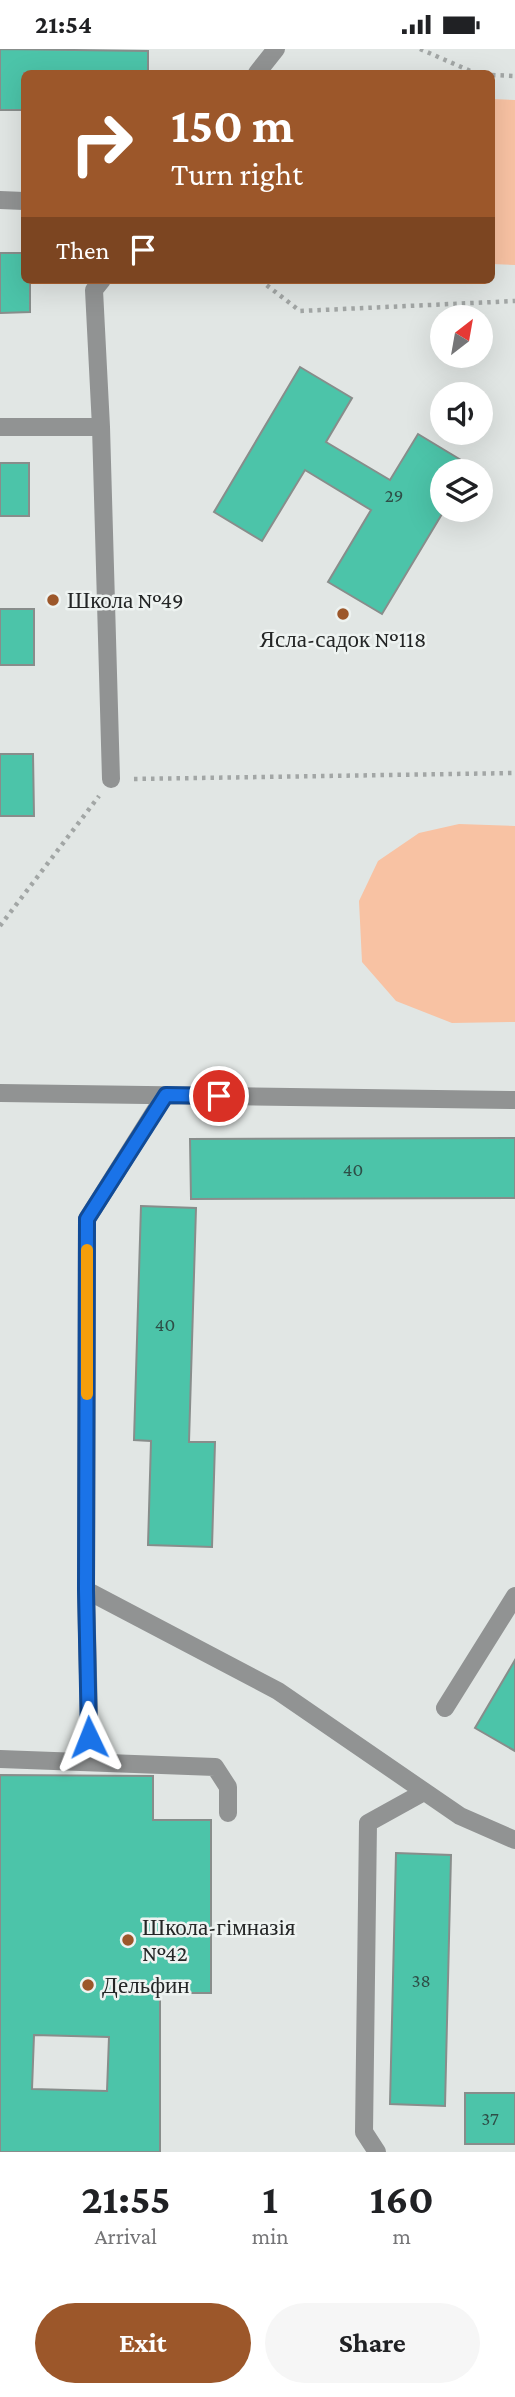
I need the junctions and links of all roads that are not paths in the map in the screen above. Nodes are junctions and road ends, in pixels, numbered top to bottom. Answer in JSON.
{"nodes":[{"id":1,"x":276,"y":49,"type":"edge"},
{"id":2,"x":259,"y":70,"type":"edge"},
{"id":3,"x":0,"y":200,"type":"edge"},
{"id":4,"x":21,"y":201,"type":"edge"},
{"id":5,"x":99,"y":284,"type":"edge"},
{"id":6,"x":0,"y":427,"type":"edge"},
{"id":7,"x":101,"y":427,"type":"junction"},
{"id":8,"x":111,"y":779,"type":"road end"},
{"id":9,"x":0,"y":1093,"type":"edge"},
{"id":10,"x":166,"y":1095,"type":"junction"},
{"id":11,"x":515,"y":1101,"type":"edge"},
{"id":12,"x":86,"y":1590,"type":"junction"},
{"id":13,"x":515,"y":1596,"type":"edge"},
{"id":14,"x":445,"y":1708,"type":"dead end"},
{"id":15,"x":0,"y":1759,"type":"edge"},
{"id":16,"x":90,"y":1761,"type":"junction"},
{"id":17,"x":424,"y":1791,"type":"junction"},
{"id":18,"x":228,"y":1813,"type":"dead end"},
{"id":19,"x":515,"y":1840,"type":"edge"},
{"id":20,"x":377,"y":2152,"type":"edge"}],
"edges":[{"from":1,"to":2,"type":"lane"},
{"from":3,"to":4,"type":"lane"},
{"from":5,"to":7,"type":"lane"},
{"from":6,"to":7,"type":"lane"},
{"from":7,"to":8,"type":"lane"},
{"from":9,"to":10,"type":"lane"},
{"from":10,"to":11,"type":"lane"},
{"from":10,"to":12,"type":"lane"},
{"from":12,"to":16,"type":"lane"},
{"from":12,"to":17,"type":"lane"},
{"from":13,"to":14,"type":"lane"},
{"from":15,"to":16,"type":"lane"},
{"from":16,"to":18,"type":"lane"},
{"from":17,"to":19,"type":"lane"},
{"from":17,"to":20,"type":"lane"}]}
